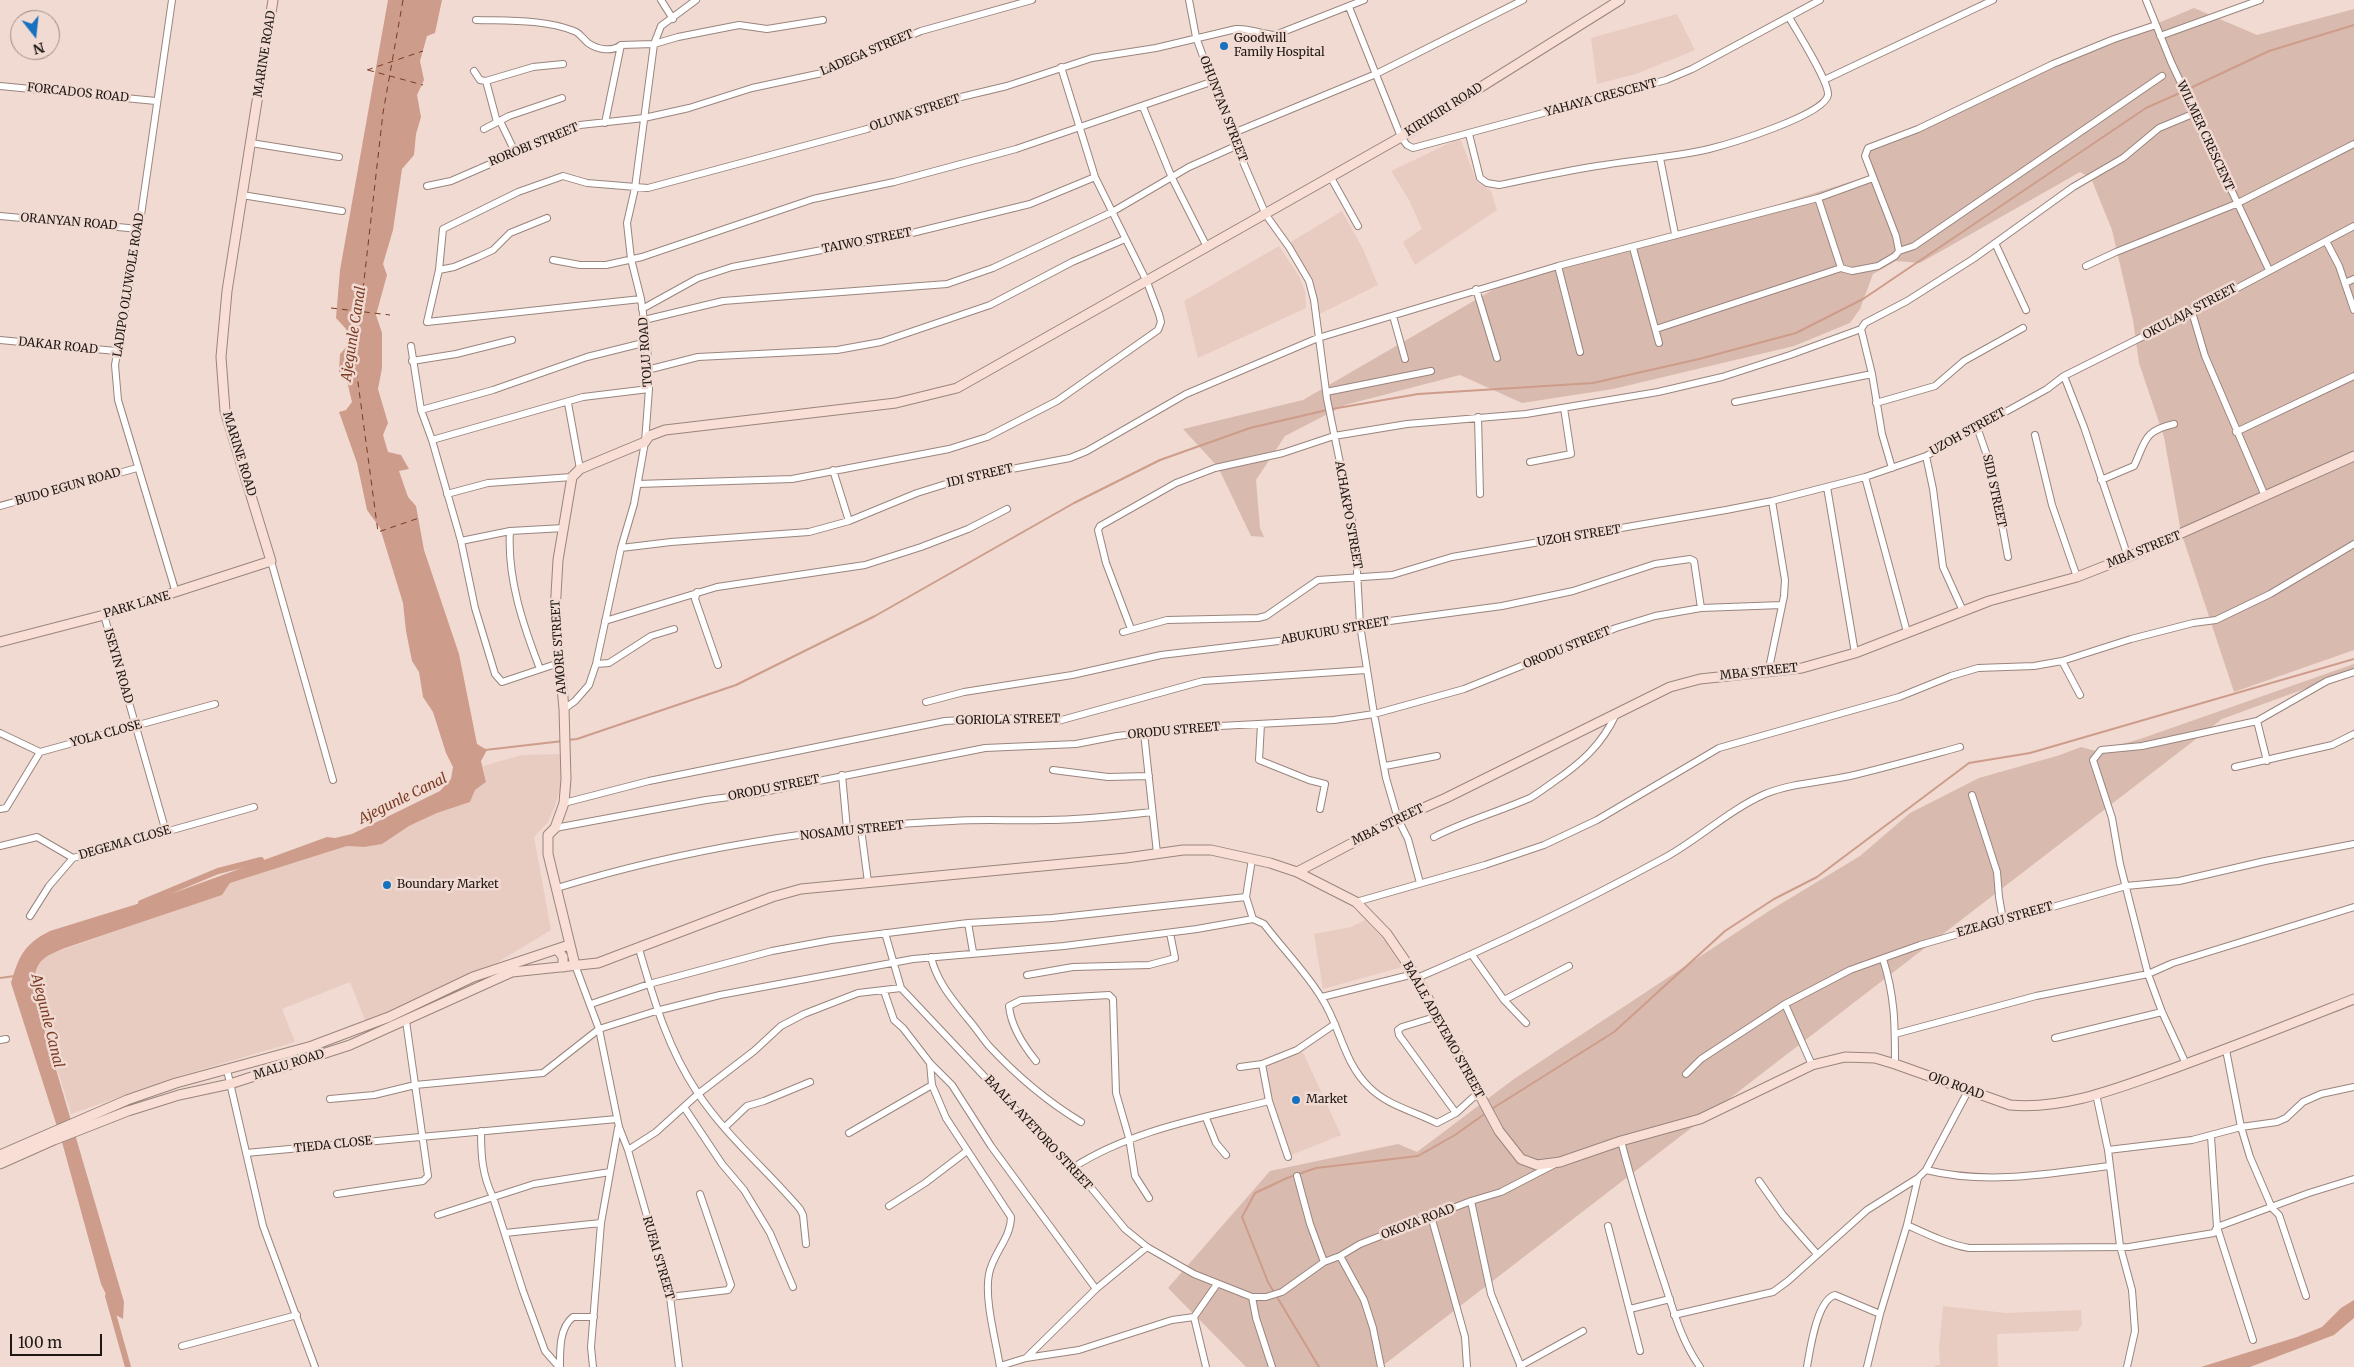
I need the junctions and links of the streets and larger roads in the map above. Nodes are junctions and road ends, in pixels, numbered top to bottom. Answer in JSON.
{"nodes":[{"id":1,"x":172,"y":0,"type":"edge"},
{"id":2,"x":273,"y":0,"type":"edge"},
{"id":3,"x":661,"y":0,"type":"edge"},
{"id":4,"x":696,"y":0,"type":"edge"},
{"id":5,"x":1032,"y":0,"type":"edge"},
{"id":6,"x":1189,"y":0,"type":"edge"},
{"id":7,"x":1364,"y":0,"type":"edge"},
{"id":8,"x":1523,"y":0,"type":"edge"},
{"id":9,"x":1620,"y":0,"type":"edge"},
{"id":10,"x":1820,"y":0,"type":"edge"},
{"id":11,"x":1993,"y":0,"type":"edge"},
{"id":12,"x":2146,"y":0,"type":"edge"},
{"id":13,"x":2260,"y":0,"type":"edge"},
{"id":14,"x":1349,"y":7,"type":"junction"},
{"id":15,"x":1789,"y":17,"type":"junction"},
{"id":16,"x":673,"y":19,"type":"junction"},
{"id":17,"x":476,"y":20,"type":"dead end"},
{"id":18,"x":823,"y":20,"type":"dead end"},
{"id":19,"x":2156,"y":26,"type":"junction"},
{"id":20,"x":2160,"y":36,"type":"junction"},
{"id":21,"x":1196,"y":37,"type":"junction"},
{"id":22,"x":654,"y":44,"type":"junction"},
{"id":23,"x":621,"y":45,"type":"junction"},
{"id":24,"x":563,"y":64,"type":"dead end"},
{"id":25,"x":1061,"y":67,"type":"junction"},
{"id":26,"x":474,"y":72,"type":"dead end"},
{"id":27,"x":1376,"y":74,"type":"junction"},
{"id":28,"x":2162,"y":76,"type":"dead end"},
{"id":29,"x":1824,"y":80,"type":"junction"},
{"id":30,"x":486,"y":81,"type":"junction"},
{"id":31,"x":1211,"y":82,"type":"junction"},
{"id":32,"x":0,"y":86,"type":"edge"},
{"id":33,"x":562,"y":98,"type":"dead end"},
{"id":34,"x":156,"y":101,"type":"junction"},
{"id":35,"x":1142,"y":107,"type":"junction"},
{"id":36,"x":2194,"y":112,"type":"junction"},
{"id":37,"x":644,"y":118,"type":"junction"},
{"id":38,"x":499,"y":122,"type":"junction"},
{"id":39,"x":605,"y":124,"type":"junction"},
{"id":40,"x":1078,"y":127,"type":"junction"},
{"id":41,"x":484,"y":129,"type":"dead end"},
{"id":42,"x":1231,"y":134,"type":"junction"},
{"id":43,"x":1468,"y":134,"type":"junction"},
{"id":44,"x":1400,"y":137,"type":"junction"},
{"id":45,"x":250,"y":143,"type":"junction"},
{"id":46,"x":2354,"y":144,"type":"edge"},
{"id":47,"x":1236,"y":146,"type":"junction"},
{"id":48,"x":515,"y":152,"type":"junction"},
{"id":49,"x":339,"y":157,"type":"dead end"},
{"id":50,"x":1660,"y":158,"type":"junction"},
{"id":51,"x":1330,"y":176,"type":"junction"},
{"id":52,"x":1095,"y":177,"type":"junction"},
{"id":53,"x":1172,"y":178,"type":"junction"},
{"id":54,"x":1873,"y":178,"type":"junction"},
{"id":55,"x":427,"y":186,"type":"dead end"},
{"id":56,"x":635,"y":188,"type":"junction"},
{"id":57,"x":242,"y":195,"type":"junction"},
{"id":58,"x":1818,"y":198,"type":"junction"},
{"id":59,"x":2236,"y":204,"type":"junction"},
{"id":60,"x":342,"y":211,"type":"dead end"},
{"id":61,"x":1112,"y":212,"type":"junction"},
{"id":62,"x":1266,"y":215,"type":"junction"},
{"id":63,"x":0,"y":216,"type":"edge"},
{"id":64,"x":548,"y":218,"type":"dead end"},
{"id":65,"x":1358,"y":226,"type":"dead end"},
{"id":66,"x":2354,"y":226,"type":"edge"},
{"id":67,"x":139,"y":229,"type":"junction"},
{"id":68,"x":1675,"y":234,"type":"junction"},
{"id":69,"x":1125,"y":239,"type":"junction"},
{"id":70,"x":2326,"y":241,"type":"junction"},
{"id":71,"x":1995,"y":243,"type":"junction"},
{"id":72,"x":1207,"y":247,"type":"junction"},
{"id":73,"x":1633,"y":248,"type":"junction"},
{"id":74,"x":1899,"y":251,"type":"junction"},
{"id":75,"x":631,"y":259,"type":"junction"},
{"id":76,"x":554,"y":260,"type":"dead end"},
{"id":77,"x":1558,"y":266,"type":"junction"},
{"id":78,"x":2086,"y":266,"type":"dead end"},
{"id":79,"x":1841,"y":268,"type":"junction"},
{"id":80,"x":439,"y":270,"type":"junction"},
{"id":81,"x":2269,"y":270,"type":"junction"},
{"id":82,"x":2354,"y":279,"type":"edge"},
{"id":83,"x":1147,"y":282,"type":"junction"},
{"id":84,"x":2345,"y":283,"type":"junction"},
{"id":85,"x":1476,"y":289,"type":"junction"},
{"id":86,"x":641,"y":299,"type":"junction"},
{"id":87,"x":642,"y":309,"type":"junction"},
{"id":88,"x":2026,"y":310,"type":"dead end"},
{"id":89,"x":2354,"y":310,"type":"edge"},
{"id":90,"x":2192,"y":312,"type":"junction"},
{"id":91,"x":1393,"y":316,"type":"junction"},
{"id":92,"x":644,"y":320,"type":"junction"},
{"id":93,"x":2023,"y":328,"type":"dead end"},
{"id":94,"x":1656,"y":329,"type":"junction"},
{"id":95,"x":1861,"y":329,"type":"junction"},
{"id":96,"x":1318,"y":338,"type":"junction"},
{"id":97,"x":0,"y":340,"type":"edge"},
{"id":98,"x":512,"y":340,"type":"dead end"},
{"id":99,"x":647,"y":342,"type":"junction"},
{"id":100,"x":1659,"y":343,"type":"dead end"},
{"id":101,"x":411,"y":346,"type":"dead end"},
{"id":102,"x":116,"y":351,"type":"junction"},
{"id":103,"x":1580,"y":352,"type":"dead end"},
{"id":104,"x":1497,"y":358,"type":"dead end"},
{"id":105,"x":1406,"y":359,"type":"dead end"},
{"id":106,"x":412,"y":360,"type":"junction"},
{"id":107,"x":647,"y":370,"type":"junction"},
{"id":108,"x":1431,"y":371,"type":"dead end"},
{"id":109,"x":1872,"y":374,"type":"junction"},
{"id":110,"x":2064,"y":376,"type":"junction"},
{"id":111,"x":2354,"y":376,"type":"edge"},
{"id":112,"x":649,"y":389,"type":"junction"},
{"id":113,"x":1326,"y":395,"type":"junction"},
{"id":114,"x":2028,"y":399,"type":"joint"},
{"id":115,"x":1735,"y":402,"type":"dead end"},
{"id":116,"x":568,"y":403,"type":"junction"},
{"id":117,"x":1876,"y":404,"type":"junction"},
{"id":118,"x":1564,"y":408,"type":"junction"},
{"id":119,"x":421,"y":410,"type":"junction"},
{"id":120,"x":1478,"y":417,"type":"junction"},
{"id":121,"x":2174,"y":424,"type":"dead end"},
{"id":122,"x":1977,"y":426,"type":"junction"},
{"id":123,"x":2236,"y":432,"type":"junction"},
{"id":124,"x":1334,"y":433,"type":"junction"},
{"id":125,"x":2034,"y":435,"type":"dead end"},
{"id":126,"x":432,"y":440,"type":"junction"},
{"id":127,"x":645,"y":442,"type":"junction"},
{"id":128,"x":1926,"y":456,"type":"junction"},
{"id":129,"x":2354,"y":456,"type":"edge"},
{"id":130,"x":1530,"y":462,"type":"dead end"},
{"id":131,"x":137,"y":468,"type":"junction"},
{"id":132,"x":1892,"y":468,"type":"junction"},
{"id":133,"x":580,"y":469,"type":"junction"},
{"id":134,"x":833,"y":470,"type":"junction"},
{"id":135,"x":572,"y":477,"type":"junction"},
{"id":136,"x":1865,"y":477,"type":"junction"},
{"id":137,"x":2101,"y":480,"type":"junction"},
{"id":138,"x":638,"y":484,"type":"junction"},
{"id":139,"x":1827,"y":486,"type":"junction"},
{"id":140,"x":447,"y":494,"type":"junction"},
{"id":141,"x":1480,"y":494,"type":"dead end"},
{"id":142,"x":2264,"y":496,"type":"junction"},
{"id":143,"x":1772,"y":501,"type":"junction"},
{"id":144,"x":0,"y":506,"type":"edge"},
{"id":145,"x":1007,"y":509,"type":"dead end"},
{"id":146,"x":849,"y":520,"type":"junction"},
{"id":147,"x":564,"y":528,"type":"junction"},
{"id":148,"x":510,"y":531,"type":"junction"},
{"id":149,"x":461,"y":541,"type":"junction"},
{"id":150,"x":2354,"y":544,"type":"edge"},
{"id":151,"x":621,"y":548,"type":"junction"},
{"id":152,"x":2008,"y":557,"type":"dead end"},
{"id":153,"x":2128,"y":557,"type":"junction"},
{"id":154,"x":271,"y":561,"type":"junction"},
{"id":155,"x":2077,"y":577,"type":"junction"},
{"id":156,"x":1359,"y":578,"type":"junction"},
{"id":157,"x":697,"y":592,"type":"junction"},
{"id":158,"x":176,"y":594,"type":"junction"},
{"id":159,"x":1782,"y":605,"type":"junction"},
{"id":160,"x":1701,"y":608,"type":"junction"},
{"id":161,"x":1963,"y":611,"type":"junction"},
{"id":162,"x":104,"y":615,"type":"junction"},
{"id":163,"x":605,"y":621,"type":"junction"},
{"id":164,"x":1360,"y":625,"type":"junction"},
{"id":165,"x":1131,"y":628,"type":"junction"},
{"id":166,"x":674,"y":629,"type":"dead end"},
{"id":167,"x":1123,"y":632,"type":"dead end"},
{"id":168,"x":1906,"y":632,"type":"junction"},
{"id":169,"x":4,"y":641,"type":"edge"},
{"id":170,"x":1854,"y":653,"type":"junction"},
{"id":171,"x":2062,"y":661,"type":"junction"},
{"id":172,"x":559,"y":663,"type":"junction"},
{"id":173,"x":596,"y":664,"type":"junction"},
{"id":174,"x":718,"y":665,"type":"dead end"},
{"id":175,"x":540,"y":669,"type":"junction"},
{"id":176,"x":1366,"y":670,"type":"junction"},
{"id":177,"x":2354,"y":672,"type":"edge"},
{"id":178,"x":1768,"y":673,"type":"junction"},
{"id":179,"x":2080,"y":695,"type":"dead end"},
{"id":180,"x":926,"y":702,"type":"dead end"},
{"id":181,"x":215,"y":704,"type":"dead end"},
{"id":182,"x":564,"y":710,"type":"junction"},
{"id":183,"x":1616,"y":713,"type":"junction"},
{"id":184,"x":1374,"y":714,"type":"junction"},
{"id":185,"x":2257,"y":721,"type":"junction"},
{"id":186,"x":1261,"y":724,"type":"junction"},
{"id":187,"x":136,"y":726,"type":"junction"},
{"id":188,"x":0,"y":733,"type":"edge"},
{"id":189,"x":1144,"y":733,"type":"junction"},
{"id":190,"x":2354,"y":734,"type":"edge"},
{"id":191,"x":1960,"y":747,"type":"dead end"},
{"id":192,"x":40,"y":752,"type":"junction"},
{"id":193,"x":1437,"y":756,"type":"dead end"},
{"id":194,"x":2267,"y":761,"type":"junction"},
{"id":195,"x":1385,"y":766,"type":"junction"},
{"id":196,"x":2235,"y":767,"type":"dead end"},
{"id":197,"x":1053,"y":770,"type":"dead end"},
{"id":198,"x":842,"y":775,"type":"junction"},
{"id":199,"x":1149,"y":776,"type":"junction"},
{"id":200,"x":333,"y":780,"type":"dead end"},
{"id":201,"x":1972,"y":795,"type":"dead end"},
{"id":202,"x":564,"y":803,"type":"junction"},
{"id":203,"x":254,"y":807,"type":"dead end"},
{"id":204,"x":0,"y":809,"type":"edge"},
{"id":205,"x":1320,"y":809,"type":"dead end"},
{"id":206,"x":1152,"y":812,"type":"junction"},
{"id":207,"x":1398,"y":819,"type":"junction"},
{"id":208,"x":555,"y":828,"type":"junction"},
{"id":209,"x":861,"y":828,"type":"junction"},
{"id":210,"x":847,"y":829,"type":"junction"},
{"id":211,"x":166,"y":832,"type":"junction"},
{"id":212,"x":1434,"y":837,"type":"dead end"},
{"id":213,"x":2354,"y":844,"type":"edge"},
{"id":214,"x":0,"y":846,"type":"edge"},
{"id":215,"x":1157,"y":853,"type":"junction"},
{"id":216,"x":73,"y":858,"type":"junction"},
{"id":217,"x":1252,"y":859,"type":"junction"},
{"id":218,"x":1297,"y":872,"type":"junction"},
{"id":219,"x":868,"y":882,"type":"junction"},
{"id":220,"x":1420,"y":882,"type":"junction"},
{"id":221,"x":2126,"y":886,"type":"junction"},
{"id":222,"x":557,"y":888,"type":"junction"},
{"id":223,"x":1246,"y":897,"type":"junction"},
{"id":224,"x":1356,"y":902,"type":"junction"},
{"id":225,"x":2354,"y":907,"type":"edge"},
{"id":226,"x":30,"y":916,"type":"dead end"},
{"id":227,"x":1253,"y":918,"type":"junction"},
{"id":228,"x":2003,"y":920,"type":"junction"},
{"id":229,"x":968,"y":923,"type":"junction"},
{"id":230,"x":885,"y":933,"type":"junction"},
{"id":231,"x":1170,"y":933,"type":"junction"},
{"id":232,"x":569,"y":945,"type":"junction"},
{"id":233,"x":557,"y":949,"type":"junction"},
{"id":234,"x":639,"y":949,"type":"junction"},
{"id":235,"x":973,"y":952,"type":"junction"},
{"id":236,"x":1472,"y":955,"type":"junction"},
{"id":237,"x":931,"y":957,"type":"junction"},
{"id":238,"x":1883,"y":959,"type":"junction"},
{"id":239,"x":894,"y":964,"type":"junction"},
{"id":240,"x":578,"y":965,"type":"junction"},
{"id":241,"x":1569,"y":966,"type":"dead end"},
{"id":242,"x":563,"y":967,"type":"junction"},
{"id":243,"x":2148,"y":974,"type":"junction"},
{"id":244,"x":1026,"y":975,"type":"dead end"},
{"id":245,"x":1416,"y":976,"type":"junction"},
{"id":246,"x":649,"y":984,"type":"junction"},
{"id":247,"x":901,"y":988,"type":"junction"},
{"id":248,"x":884,"y":991,"type":"junction"},
{"id":249,"x":1322,"y":997,"type":"junction"},
{"id":250,"x":1504,"y":1000,"type":"junction"},
{"id":251,"x":2354,"y":1000,"type":"edge"},
{"id":252,"x":591,"y":1004,"type":"junction"},
{"id":253,"x":1785,"y":1004,"type":"junction"},
{"id":254,"x":656,"y":1010,"type":"junction"},
{"id":255,"x":2162,"y":1012,"type":"junction"},
{"id":256,"x":1438,"y":1016,"type":"junction"},
{"id":257,"x":389,"y":1017,"type":"junction"},
{"id":258,"x":406,"y":1021,"type":"junction"},
{"id":259,"x":1526,"y":1023,"type":"dead end"},
{"id":260,"x":1335,"y":1024,"type":"junction"},
{"id":261,"x":392,"y":1027,"type":"junction"},
{"id":262,"x":599,"y":1029,"type":"junction"},
{"id":263,"x":1895,"y":1034,"type":"junction"},
{"id":264,"x":2055,"y":1038,"type":"dead end"},
{"id":265,"x":2226,"y":1050,"type":"junction"},
{"id":266,"x":1036,"y":1061,"type":"dead end"},
{"id":267,"x":930,"y":1064,"type":"junction"},
{"id":268,"x":1262,"y":1064,"type":"junction"},
{"id":269,"x":1812,"y":1064,"type":"junction"},
{"id":270,"x":1895,"y":1064,"type":"junction"},
{"id":271,"x":2186,"y":1064,"type":"junction"},
{"id":272,"x":1240,"y":1067,"type":"dead end"},
{"id":273,"x":227,"y":1070,"type":"junction"},
{"id":274,"x":1686,"y":1074,"type":"dead end"},
{"id":275,"x":810,"y":1082,"type":"dead end"},
{"id":276,"x":230,"y":1084,"type":"junction"},
{"id":277,"x":932,"y":1084,"type":"junction"},
{"id":278,"x":415,"y":1085,"type":"junction"},
{"id":279,"x":2354,"y":1087,"type":"edge"},
{"id":280,"x":1968,"y":1091,"type":"junction"},
{"id":281,"x":698,"y":1094,"type":"junction"},
{"id":282,"x":2096,"y":1094,"type":"junction"},
{"id":283,"x":1479,"y":1095,"type":"junction"},
{"id":284,"x":330,"y":1100,"type":"dead end"},
{"id":285,"x":1269,"y":1101,"type":"junction"},
{"id":286,"x":684,"y":1107,"type":"junction"},
{"id":287,"x":1456,"y":1113,"type":"junction"},
{"id":288,"x":1206,"y":1118,"type":"junction"},
{"id":289,"x":617,"y":1119,"type":"junction"},
{"id":290,"x":1082,"y":1122,"type":"dead end"},
{"id":291,"x":619,"y":1127,"type":"junction"},
{"id":292,"x":725,"y":1127,"type":"junction"},
{"id":293,"x":2241,"y":1127,"type":"junction"},
{"id":294,"x":481,"y":1131,"type":"junction"},
{"id":295,"x":849,"y":1133,"type":"dead end"},
{"id":296,"x":421,"y":1135,"type":"junction"},
{"id":297,"x":52,"y":1136,"type":"junction"},
{"id":298,"x":2211,"y":1136,"type":"junction"},
{"id":299,"x":1129,"y":1138,"type":"junction"},
{"id":300,"x":1621,"y":1141,"type":"junction"},
{"id":301,"x":628,"y":1150,"type":"junction"},
{"id":302,"x":967,"y":1150,"type":"junction"},
{"id":303,"x":2108,"y":1150,"type":"junction"},
{"id":304,"x":246,"y":1153,"type":"junction"},
{"id":305,"x":0,"y":1155,"type":"edge"},
{"id":306,"x":1226,"y":1155,"type":"dead end"},
{"id":307,"x":1288,"y":1157,"type":"dead end"},
{"id":308,"x":1560,"y":1162,"type":"junction"},
{"id":309,"x":0,"y":1164,"type":"edge"},
{"id":310,"x":2109,"y":1166,"type":"junction"},
{"id":311,"x":1074,"y":1167,"type":"junction"},
{"id":312,"x":1926,"y":1170,"type":"junction"},
{"id":313,"x":610,"y":1172,"type":"junction"},
{"id":314,"x":1298,"y":1176,"type":"dead end"},
{"id":315,"x":1918,"y":1178,"type":"junction"},
{"id":316,"x":2354,"y":1179,"type":"edge"},
{"id":317,"x":1758,"y":1181,"type":"dead end"},
{"id":318,"x":337,"y":1194,"type":"dead end"},
{"id":319,"x":700,"y":1194,"type":"dead end"},
{"id":320,"x":493,"y":1197,"type":"junction"},
{"id":321,"x":1150,"y":1198,"type":"dead end"},
{"id":322,"x":1471,"y":1201,"type":"junction"},
{"id":323,"x":889,"y":1206,"type":"dead end"},
{"id":324,"x":2272,"y":1208,"type":"junction"},
{"id":325,"x":438,"y":1215,"type":"dead end"},
{"id":326,"x":1430,"y":1216,"type":"junction"},
{"id":327,"x":601,"y":1223,"type":"junction"},
{"id":328,"x":1608,"y":1226,"type":"dead end"},
{"id":329,"x":1907,"y":1226,"type":"junction"},
{"id":330,"x":2218,"y":1227,"type":"junction"},
{"id":331,"x":505,"y":1234,"type":"junction"},
{"id":332,"x":806,"y":1244,"type":"dead end"},
{"id":333,"x":2120,"y":1246,"type":"junction"},
{"id":334,"x":1147,"y":1248,"type":"junction"},
{"id":335,"x":1817,"y":1254,"type":"junction"},
{"id":336,"x":1340,"y":1256,"type":"junction"},
{"id":337,"x":1324,"y":1262,"type":"junction"},
{"id":338,"x":1217,"y":1284,"type":"junction"},
{"id":339,"x":793,"y":1287,"type":"dead end"},
{"id":340,"x":1096,"y":1288,"type":"junction"},
{"id":341,"x":1282,"y":1292,"type":"joint"},
{"id":342,"x":2306,"y":1296,"type":"dead end"},
{"id":343,"x":670,"y":1297,"type":"junction"},
{"id":344,"x":1252,"y":1297,"type":"junction"},
{"id":345,"x":1670,"y":1299,"type":"junction"},
{"id":346,"x":1630,"y":1309,"type":"junction"},
{"id":347,"x":296,"y":1314,"type":"junction"},
{"id":348,"x":1880,"y":1314,"type":"junction"},
{"id":349,"x":1674,"y":1315,"type":"junction"},
{"id":350,"x":1194,"y":1317,"type":"junction"},
{"id":351,"x":594,"y":1318,"type":"junction"},
{"id":352,"x":1583,"y":1331,"type":"dead end"},
{"id":353,"x":2253,"y":1340,"type":"dead end"},
{"id":354,"x":182,"y":1346,"type":"dead end"},
{"id":355,"x":1640,"y":1351,"type":"dead end"},
{"id":356,"x":1026,"y":1358,"type":"junction"},
{"id":357,"x":1699,"y":1365,"type":"edge"},
{"id":358,"x":1000,"y":1366,"type":"edge"},
{"id":359,"x":1520,"y":1366,"type":"edge"},
{"id":360,"x":315,"y":1367,"type":"edge"},
{"id":361,"x":560,"y":1367,"type":"edge"},
{"id":362,"x":593,"y":1367,"type":"edge"},
{"id":363,"x":680,"y":1367,"type":"edge"},
{"id":364,"x":1206,"y":1367,"type":"edge"},
{"id":365,"x":1272,"y":1367,"type":"edge"},
{"id":366,"x":1381,"y":1367,"type":"edge"},
{"id":367,"x":1466,"y":1367,"type":"edge"},
{"id":368,"x":1807,"y":1367,"type":"edge"},
{"id":369,"x":1867,"y":1367,"type":"edge"},
{"id":370,"x":2127,"y":1367,"type":"edge"}],
"edges":[{"from":1,"to":34,"type":"street","name":"LADIPO OLUWOLE ROAD"},
{"from":2,"to":45,"type":"street","name":"MARINE ROAD"},
{"from":3,"to":16,"type":"street"},
{"from":4,"to":16,"type":"street","name":"TOLU ROAD"},
{"from":5,"to":37,"type":"street","name":"LADEGA STREET"},
{"from":6,"to":21,"type":"street","name":"OHUNTAN STREET"},
{"from":7,"to":14,"type":"street","name":"OLUWA STREET"},
{"from":8,"to":27,"type":"street"},
{"from":9,"to":44,"type":"street","name":"KIRIKIRI ROAD"},
{"from":10,"to":15,"type":"street","name":"YAHAYA CRESCENT"},
{"from":11,"to":29,"type":"street"},
{"from":12,"to":19,"type":"street","name":"WILMER CRESCENT"},
{"from":13,"to":20,"type":"street"},
{"from":14,"to":21,"type":"street","name":"OLUWA STREET"},
{"from":14,"to":27,"type":"street"},
{"from":15,"to":29,"type":"street"},
{"from":15,"to":43,"type":"street","name":"YAHAYA CRESCENT"},
{"from":16,"to":22,"type":"street","name":"TOLU ROAD"},
{"from":17,"to":23,"type":"street"},
{"from":18,"to":22,"type":"street"},
{"from":19,"to":20,"type":"street","name":"WILMER CRESCENT"},
{"from":19,"to":54,"type":"street"},
{"from":20,"to":36,"type":"street","name":"WILMER CRESCENT"},
{"from":21,"to":25,"type":"street","name":"OLUWA STREET"},
{"from":21,"to":31,"type":"street","name":"OHUNTAN STREET"},
{"from":22,"to":23,"type":"street"},
{"from":22,"to":37,"type":"street","name":"TOLU ROAD"},
{"from":23,"to":39,"type":"street"},
{"from":24,"to":30,"type":"street"},
{"from":25,"to":40,"type":"street"},
{"from":25,"to":56,"type":"street","name":"OLUWA STREET"},
{"from":26,"to":30,"type":"street"},
{"from":27,"to":42,"type":"street"},
{"from":27,"to":44,"type":"street"},
{"from":28,"to":74,"type":"street"},
{"from":29,"to":50,"type":"street"},
{"from":30,"to":38,"type":"street"},
{"from":31,"to":35,"type":"street"},
{"from":31,"to":42,"type":"street","name":"OHUNTAN STREET"},
{"from":32,"to":34,"type":"street","name":"FORCADOS ROAD"},
{"from":33,"to":38,"type":"street"},
{"from":34,"to":67,"type":"street","name":"LADIPO OLUWOLE ROAD"},
{"from":35,"to":40,"type":"street"},
{"from":35,"to":53,"type":"street"},
{"from":36,"to":59,"type":"street","name":"WILMER CRESCENT"},
{"from":36,"to":71,"type":"street"},
{"from":37,"to":39,"type":"street","name":"ROROBI STREET"},
{"from":37,"to":56,"type":"street","name":"TOLU ROAD"},
{"from":38,"to":41,"type":"street"},
{"from":38,"to":48,"type":"street"},
{"from":39,"to":48,"type":"street","name":"ROROBI STREET"},
{"from":40,"to":52,"type":"street"},
{"from":40,"to":75,"type":"street"},
{"from":42,"to":47,"type":"street","name":"OHUNTAN STREET"},
{"from":43,"to":44,"type":"street","name":"YAHAYA CRESCENT"},
{"from":43,"to":50,"type":"street"},
{"from":44,"to":51,"type":"street","name":"KIRIKIRI ROAD"},
{"from":45,"to":49,"type":"street"},
{"from":45,"to":57,"type":"street","name":"MARINE ROAD"},
{"from":46,"to":59,"type":"street"},
{"from":47,"to":53,"type":"street"},
{"from":47,"to":62,"type":"street","name":"OHUNTAN STREET"},
{"from":48,"to":55,"type":"street","name":"ROROBI STREET"},
{"from":50,"to":68,"type":"street"},
{"from":51,"to":62,"type":"street","name":"KIRIKIRI ROAD"},
{"from":51,"to":65,"type":"street"},
{"from":52,"to":61,"type":"street"},
{"from":52,"to":87,"type":"street","name":"TAIWO STREET"},
{"from":53,"to":61,"type":"street"},
{"from":53,"to":72,"type":"street"},
{"from":54,"to":58,"type":"street","name":"IDI STREET"},
{"from":54,"to":74,"type":"street"},
{"from":56,"to":75,"type":"street","name":"TOLU ROAD"},
{"from":56,"to":80,"type":"street","name":"OLUWA STREET"},
{"from":57,"to":60,"type":"street"},
{"from":57,"to":154,"type":"street","name":"MARINE ROAD"},
{"from":58,"to":68,"type":"street","name":"IDI STREET"},
{"from":58,"to":79,"type":"street"},
{"from":59,"to":78,"type":"street"},
{"from":59,"to":81,"type":"street","name":"WILMER CRESCENT"},
{"from":61,"to":69,"type":"street"},
{"from":61,"to":92,"type":"street"},
{"from":62,"to":72,"type":"street","name":"KIRIKIRI ROAD"},
{"from":62,"to":96,"type":"street","name":"ACHAKPO STREET"},
{"from":63,"to":67,"type":"street","name":"ORANYAN ROAD"},
{"from":64,"to":80,"type":"street"},
{"from":66,"to":70,"type":"street","name":"OKULAJA STREET"},
{"from":67,"to":102,"type":"street","name":"LADIPO OLUWOLE ROAD"},
{"from":68,"to":73,"type":"street","name":"IDI STREET"},
{"from":69,"to":83,"type":"street"},
{"from":69,"to":107,"type":"street"},
{"from":70,"to":81,"type":"street","name":"OKULAJA STREET"},
{"from":70,"to":84,"type":"street"},
{"from":71,"to":88,"type":"street"},
{"from":71,"to":95,"type":"street"},
{"from":72,"to":83,"type":"street","name":"KIRIKIRI ROAD"},
{"from":73,"to":77,"type":"street","name":"IDI STREET"},
{"from":73,"to":94,"type":"street"},
{"from":74,"to":79,"type":"street"},
{"from":75,"to":76,"type":"street"},
{"from":75,"to":86,"type":"street","name":"TOLU ROAD"},
{"from":77,"to":85,"type":"street","name":"IDI STREET"},
{"from":77,"to":103,"type":"street"},
{"from":79,"to":94,"type":"street"},
{"from":80,"to":86,"type":"street"},
{"from":81,"to":90,"type":"street","name":"OKULAJA STREET"},
{"from":82,"to":84,"type":"street"},
{"from":83,"to":127,"type":"street","name":"KIRIKIRI ROAD"},
{"from":83,"to":134,"type":"street"},
{"from":84,"to":89,"type":"street"},
{"from":85,"to":91,"type":"street","name":"IDI STREET"},
{"from":85,"to":104,"type":"street"},
{"from":86,"to":87,"type":"street","name":"TOLU ROAD"},
{"from":87,"to":92,"type":"street","name":"TOLU ROAD"},
{"from":90,"to":110,"type":"street","name":"OKULAJA STREET"},
{"from":90,"to":123,"type":"street"},
{"from":91,"to":96,"type":"street","name":"IDI STREET"},
{"from":91,"to":105,"type":"street"},
{"from":92,"to":99,"type":"street","name":"TOLU ROAD"},
{"from":93,"to":117,"type":"street"},
{"from":94,"to":100,"type":"street"},
{"from":95,"to":109,"type":"street"},
{"from":95,"to":118,"type":"street"},
{"from":96,"to":113,"type":"street","name":"ACHAKPO STREET"},
{"from":96,"to":146,"type":"street","name":"IDI STREET"},
{"from":97,"to":102,"type":"street","name":"DAKAR ROAD"},
{"from":98,"to":106,"type":"street"},
{"from":99,"to":107,"type":"street","name":"TOLU ROAD"},
{"from":99,"to":119,"type":"street"},
{"from":101,"to":106,"type":"street"},
{"from":102,"to":131,"type":"street","name":"LADIPO OLUWOLE ROAD"},
{"from":106,"to":119,"type":"street"},
{"from":107,"to":112,"type":"street","name":"TOLU ROAD"},
{"from":108,"to":113,"type":"street"},
{"from":109,"to":115,"type":"street"},
{"from":109,"to":117,"type":"street"},
{"from":110,"to":114,"type":"street","name":"OKULAJA STREET"},
{"from":110,"to":137,"type":"street"},
{"from":111,"to":123,"type":"street"},
{"from":112,"to":116,"type":"street"},
{"from":112,"to":127,"type":"street","name":"TOLU ROAD"},
{"from":113,"to":124,"type":"street","name":"ACHAKPO STREET"},
{"from":114,"to":122,"type":"street","name":"UZOH STREET"},
{"from":116,"to":126,"type":"street"},
{"from":116,"to":133,"type":"street"},
{"from":117,"to":132,"type":"street"},
{"from":118,"to":120,"type":"street"},
{"from":118,"to":130,"type":"street"},
{"from":119,"to":126,"type":"street"},
{"from":120,"to":124,"type":"street"},
{"from":120,"to":141,"type":"street"},
{"from":121,"to":137,"type":"street"},
{"from":122,"to":128,"type":"street","name":"UZOH STREET"},
{"from":122,"to":152,"type":"street","name":"SIDI STREET"},
{"from":123,"to":142,"type":"street"},
{"from":124,"to":156,"type":"street","name":"ACHAKPO STREET"},
{"from":124,"to":165,"type":"street"},
{"from":125,"to":155,"type":"street"},
{"from":126,"to":140,"type":"street"},
{"from":127,"to":133,"type":"street","name":"KIRIKIRI ROAD"},
{"from":127,"to":138,"type":"street","name":"TOLU ROAD"},
{"from":128,"to":132,"type":"street","name":"UZOH STREET"},
{"from":128,"to":161,"type":"street"},
{"from":129,"to":142,"type":"street","name":"MBA STREET"},
{"from":131,"to":144,"type":"street","name":"BUDO EGUN ROAD"},
{"from":131,"to":158,"type":"street","name":"LADIPO OLUWOLE ROAD"},
{"from":132,"to":136,"type":"street","name":"UZOH STREET"},
{"from":133,"to":135,"type":"street"},
{"from":134,"to":138,"type":"street"},
{"from":134,"to":146,"type":"street"},
{"from":135,"to":140,"type":"street"},
{"from":135,"to":147,"type":"street","name":"AMORE STREET"},
{"from":136,"to":139,"type":"street","name":"UZOH STREET"},
{"from":136,"to":168,"type":"street"},
{"from":137,"to":153,"type":"street"},
{"from":138,"to":151,"type":"street","name":"TOLU ROAD"},
{"from":139,"to":143,"type":"street","name":"UZOH STREET"},
{"from":139,"to":170,"type":"street"},
{"from":140,"to":149,"type":"street"},
{"from":142,"to":153,"type":"street","name":"MBA STREET"},
{"from":143,"to":156,"type":"street","name":"UZOH STREET"},
{"from":143,"to":159,"type":"street"},
{"from":145,"to":157,"type":"street"},
{"from":146,"to":151,"type":"street","name":"IDI STREET"},
{"from":147,"to":148,"type":"street"},
{"from":147,"to":172,"type":"street","name":"AMORE STREET"},
{"from":148,"to":149,"type":"street"},
{"from":148,"to":175,"type":"street"},
{"from":149,"to":175,"type":"street"},
{"from":150,"to":171,"type":"street"},
{"from":151,"to":163,"type":"street","name":"TOLU ROAD"},
{"from":153,"to":155,"type":"street","name":"MBA STREET"},
{"from":154,"to":158,"type":"street","name":"PARK LANE"},
{"from":154,"to":200,"type":"street","name":"MARINE ROAD"},
{"from":155,"to":161,"type":"street","name":"MBA STREET"},
{"from":156,"to":164,"type":"street","name":"ACHAKPO STREET"},
{"from":156,"to":165,"type":"street","name":"UZOH STREET"},
{"from":157,"to":163,"type":"street"},
{"from":157,"to":174,"type":"street"},
{"from":158,"to":162,"type":"street","name":"PARK LANE"},
{"from":159,"to":160,"type":"street","name":"ORODU STREET"},
{"from":159,"to":178,"type":"street"},
{"from":160,"to":164,"type":"street","name":"ABUKURU STREET"},
{"from":160,"to":184,"type":"street","name":"ORODU STREET"},
{"from":161,"to":168,"type":"street","name":"MBA STREET"},
{"from":162,"to":169,"type":"street","name":"PARK LANE"},
{"from":162,"to":187,"type":"street","name":"ISEYIN ROAD"},
{"from":163,"to":173,"type":"street","name":"TOLU ROAD"},
{"from":164,"to":176,"type":"street","name":"ACHAKPO STREET"},
{"from":164,"to":180,"type":"street","name":"ABUKURU STREET"},
{"from":165,"to":167,"type":"street","name":"UZOH STREET"},
{"from":166,"to":173,"type":"street"},
{"from":168,"to":170,"type":"street","name":"MBA STREET"},
{"from":170,"to":178,"type":"street","name":"MBA STREET"},
{"from":171,"to":179,"type":"street"},
{"from":171,"to":220,"type":"street"},
{"from":172,"to":175,"type":"street"},
{"from":172,"to":182,"type":"street","name":"AMORE STREET"},
{"from":173,"to":182,"type":"street","name":"TOLU ROAD"},
{"from":176,"to":184,"type":"street","name":"ACHAKPO STREET"},
{"from":176,"to":202,"type":"street","name":"GORIOLA STREET"},
{"from":177,"to":185,"type":"street"},
{"from":178,"to":183,"type":"street","name":"MBA STREET"},
{"from":181,"to":187,"type":"street","name":"YOLA CLOSE"},
{"from":182,"to":202,"type":"street","name":"AMORE STREET"},
{"from":183,"to":207,"type":"street","name":"MBA STREET"},
{"from":183,"to":212,"type":"street"},
{"from":184,"to":186,"type":"street","name":"ORODU STREET"},
{"from":184,"to":195,"type":"street","name":"ACHAKPO STREET"},
{"from":185,"to":194,"type":"street"},
{"from":185,"to":221,"type":"street"},
{"from":186,"to":189,"type":"street","name":"ORODU STREET"},
{"from":186,"to":205,"type":"street"},
{"from":187,"to":192,"type":"street","name":"YOLA CLOSE"},
{"from":187,"to":211,"type":"street","name":"ISEYIN ROAD"},
{"from":188,"to":192,"type":"street"},
{"from":189,"to":198,"type":"street","name":"ORODU STREET"},
{"from":189,"to":199,"type":"street"},
{"from":190,"to":194,"type":"street"},
{"from":191,"to":236,"type":"street"},
{"from":192,"to":204,"type":"street"},
{"from":193,"to":195,"type":"street"},
{"from":194,"to":196,"type":"street"},
{"from":195,"to":207,"type":"street","name":"ACHAKPO STREET"},
{"from":197,"to":199,"type":"street"},
{"from":198,"to":208,"type":"street","name":"ORODU STREET"},
{"from":198,"to":210,"type":"street"},
{"from":199,"to":206,"type":"street"},
{"from":201,"to":228,"type":"street"},
{"from":202,"to":208,"type":"street","name":"AMORE STREET"},
{"from":203,"to":211,"type":"street","name":"DEGEMA CLOSE"},
{"from":206,"to":209,"type":"street","name":"NOSAMU STREET"},
{"from":206,"to":215,"type":"street"},
{"from":207,"to":218,"type":"street","name":"MBA STREET"},
{"from":207,"to":220,"type":"street","name":"ACHAKPO STREET"},
{"from":208,"to":222,"type":"street","name":"AMORE STREET"},
{"from":209,"to":210,"type":"street","name":"NOSAMU STREET"},
{"from":209,"to":219,"type":"street"},
{"from":210,"to":222,"type":"street","name":"NOSAMU STREET"},
{"from":211,"to":216,"type":"street","name":"DEGEMA CLOSE"},
{"from":213,"to":221,"type":"street","name":"EZEAGU STREET"},
{"from":214,"to":216,"type":"street","name":"DEGEMA CLOSE"},
{"from":215,"to":217,"type":"street","name":"BAALE ADEYEMO STREET"},
{"from":215,"to":219,"type":"street","name":"BAALE ADEYEMO STREET"},
{"from":216,"to":226,"type":"street"},
{"from":217,"to":218,"type":"street","name":"BAALE ADEYEMO STREET"},
{"from":217,"to":223,"type":"street"},
{"from":218,"to":224,"type":"street","name":"BAALE ADEYEMO STREET"},
{"from":219,"to":234,"type":"street","name":"MALU ROAD"},
{"from":220,"to":224,"type":"street"},
{"from":221,"to":228,"type":"street","name":"EZEAGU STREET"},
{"from":221,"to":243,"type":"street"},
{"from":222,"to":232,"type":"street","name":"AMORE STREET"},
{"from":223,"to":227,"type":"street"},
{"from":223,"to":229,"type":"street"},
{"from":224,"to":245,"type":"street","name":"BAALE ADEYEMO STREET"},
{"from":225,"to":243,"type":"street"},
{"from":227,"to":231,"type":"street"},
{"from":227,"to":249,"type":"street"},
{"from":228,"to":238,"type":"street","name":"EZEAGU STREET"},
{"from":229,"to":230,"type":"street"},
{"from":229,"to":235,"type":"street"},
{"from":230,"to":239,"type":"street"},
{"from":230,"to":246,"type":"street"},
{"from":231,"to":235,"type":"street"},
{"from":231,"to":244,"type":"street"},
{"from":232,"to":233,"type":"street","name":"MALU ROAD"},
{"from":232,"to":240,"type":"street","name":"AMORE STREET"},
{"from":233,"to":242,"type":"street"},
{"from":233,"to":257,"type":"street","name":"MALU ROAD"},
{"from":234,"to":240,"type":"street","name":"MALU ROAD"},
{"from":234,"to":246,"type":"street"},
{"from":235,"to":237,"type":"street"},
{"from":236,"to":245,"type":"street"},
{"from":236,"to":250,"type":"street"},
{"from":237,"to":239,"type":"street"},
{"from":237,"to":290,"type":"street"},
{"from":238,"to":253,"type":"street","name":"EZEAGU STREET"},
{"from":238,"to":263,"type":"street"},
{"from":239,"to":247,"type":"street"},
{"from":239,"to":254,"type":"street"},
{"from":240,"to":242,"type":"street","name":"MALU ROAD"},
{"from":240,"to":252,"type":"street","name":"RUFAI STREET"},
{"from":241,"to":250,"type":"street"},
{"from":242,"to":258,"type":"street","name":"MALU ROAD"},
{"from":243,"to":255,"type":"street"},
{"from":243,"to":263,"type":"street"},
{"from":245,"to":249,"type":"street"},
{"from":245,"to":256,"type":"street","name":"BAALE ADEYEMO STREET"},
{"from":246,"to":252,"type":"street"},
{"from":246,"to":254,"type":"street"},
{"from":247,"to":248,"type":"street"},
{"from":247,"to":311,"type":"street","name":"BAALA AYETORO STREET"},
{"from":248,"to":267,"type":"street"},
{"from":248,"to":281,"type":"street"},
{"from":249,"to":260,"type":"street"},
{"from":250,"to":259,"type":"street"},
{"from":251,"to":265,"type":"street","name":"OJO ROAD"},
{"from":252,"to":262,"type":"street","name":"RUFAI STREET"},
{"from":253,"to":269,"type":"street"},
{"from":253,"to":274,"type":"street","name":"EZEAGU STREET"},
{"from":254,"to":262,"type":"street"},
{"from":254,"to":281,"type":"street"},
{"from":255,"to":264,"type":"street"},
{"from":255,"to":271,"type":"street"},
{"from":256,"to":283,"type":"street","name":"BAALE ADEYEMO STREET"},
{"from":256,"to":287,"type":"street"},
{"from":257,"to":261,"type":"street"},
{"from":257,"to":273,"type":"street","name":"MALU ROAD"},
{"from":258,"to":261,"type":"street","name":"MALU ROAD"},
{"from":258,"to":278,"type":"street"},
{"from":260,"to":268,"type":"street"},
{"from":260,"to":287,"type":"street"},
{"from":261,"to":276,"type":"street","name":"MALU ROAD"},
{"from":262,"to":278,"type":"street"},
{"from":262,"to":289,"type":"street","name":"RUFAI STREET"},
{"from":263,"to":270,"type":"street"},
{"from":265,"to":271,"type":"street","name":"OJO ROAD"},
{"from":265,"to":293,"type":"street"},
{"from":266,"to":299,"type":"street"},
{"from":267,"to":277,"type":"street"},
{"from":267,"to":340,"type":"street"},
{"from":268,"to":272,"type":"street"},
{"from":268,"to":285,"type":"street"},
{"from":269,"to":270,"type":"street","name":"OJO ROAD"},
{"from":269,"to":300,"type":"street","name":"OJO ROAD"},
{"from":270,"to":280,"type":"street","name":"OJO ROAD"},
{"from":271,"to":282,"type":"street","name":"OJO ROAD"},
{"from":273,"to":276,"type":"street"},
{"from":273,"to":297,"type":"street","name":"MALU ROAD"},
{"from":275,"to":292,"type":"street"},
{"from":276,"to":297,"type":"street","name":"MALU ROAD"},
{"from":276,"to":304,"type":"street"},
{"from":277,"to":295,"type":"street"},
{"from":277,"to":302,"type":"street"},
{"from":278,"to":284,"type":"street"},
{"from":278,"to":296,"type":"street"},
{"from":279,"to":293,"type":"street"},
{"from":280,"to":282,"type":"street","name":"OJO ROAD"},
{"from":280,"to":312,"type":"street"},
{"from":281,"to":286,"type":"street"},
{"from":281,"to":292,"type":"street"},
{"from":282,"to":303,"type":"street"},
{"from":283,"to":287,"type":"street"},
{"from":283,"to":308,"type":"street","name":"BAALE ADEYEMO STREET"},
{"from":285,"to":288,"type":"street"},
{"from":285,"to":307,"type":"street"},
{"from":286,"to":301,"type":"street"},
{"from":286,"to":339,"type":"street"},
{"from":288,"to":299,"type":"street"},
{"from":288,"to":306,"type":"street"},
{"from":289,"to":291,"type":"street","name":"RUFAI STREET"},
{"from":289,"to":294,"type":"street","name":"TIEDA CLOSE"},
{"from":291,"to":301,"type":"street","name":"RUFAI STREET"},
{"from":291,"to":313,"type":"street"},
{"from":292,"to":332,"type":"street"},
{"from":293,"to":298,"type":"street"},
{"from":293,"to":324,"type":"street"},
{"from":294,"to":296,"type":"street","name":"TIEDA CLOSE"},
{"from":294,"to":320,"type":"street"},
{"from":296,"to":304,"type":"street","name":"TIEDA CLOSE"},
{"from":296,"to":318,"type":"street"},
{"from":297,"to":305,"type":"street","name":"MALU ROAD"},
{"from":297,"to":309,"type":"street","name":"MALU ROAD"},
{"from":298,"to":303,"type":"street"},
{"from":298,"to":330,"type":"street"},
{"from":299,"to":311,"type":"street"},
{"from":299,"to":321,"type":"street"},
{"from":300,"to":308,"type":"street","name":"OJO ROAD"},
{"from":300,"to":345,"type":"street"},
{"from":301,"to":343,"type":"street","name":"RUFAI STREET"},
{"from":302,"to":323,"type":"street"},
{"from":302,"to":358,"type":"street"},
{"from":303,"to":310,"type":"street"},
{"from":304,"to":347,"type":"street"},
{"from":308,"to":322,"type":"street","name":"OKOYA ROAD"},
{"from":310,"to":312,"type":"street"},
{"from":310,"to":333,"type":"street"},
{"from":311,"to":334,"type":"street","name":"BAALA AYETORO STREET"},
{"from":312,"to":315,"type":"street"},
{"from":313,"to":320,"type":"street"},
{"from":313,"to":327,"type":"street"},
{"from":314,"to":337,"type":"street"},
{"from":315,"to":329,"type":"street"},
{"from":315,"to":335,"type":"street"},
{"from":316,"to":324,"type":"street"},
{"from":317,"to":335,"type":"street"},
{"from":319,"to":343,"type":"street"},
{"from":320,"to":325,"type":"street"},
{"from":320,"to":331,"type":"street"},
{"from":322,"to":326,"type":"street","name":"OKOYA ROAD"},
{"from":322,"to":359,"type":"street"},
{"from":324,"to":330,"type":"street"},
{"from":324,"to":342,"type":"street"},
{"from":326,"to":336,"type":"street","name":"OKOYA ROAD"},
{"from":326,"to":367,"type":"street"},
{"from":327,"to":331,"type":"street"},
{"from":327,"to":351,"type":"street"},
{"from":328,"to":346,"type":"street"},
{"from":329,"to":333,"type":"street"},
{"from":329,"to":348,"type":"street"},
{"from":330,"to":333,"type":"street"},
{"from":330,"to":353,"type":"street"},
{"from":331,"to":361,"type":"street"},
{"from":333,"to":370,"type":"street"},
{"from":334,"to":338,"type":"street","name":"BAALA AYETORO STREET"},
{"from":334,"to":340,"type":"street"},
{"from":335,"to":349,"type":"street"},
{"from":336,"to":337,"type":"street","name":"OKOYA ROAD"},
{"from":336,"to":366,"type":"street"},
{"from":337,"to":341,"type":"street","name":"OKOYA ROAD"},
{"from":338,"to":344,"type":"street","name":"BAALA AYETORO STREET"},
{"from":338,"to":350,"type":"street"},
{"from":340,"to":356,"type":"street"},
{"from":341,"to":344,"type":"street","name":"BAALA AYETORO STREET"},
{"from":343,"to":363,"type":"street","name":"RUFAI STREET"},
{"from":344,"to":365,"type":"street"},
{"from":345,"to":346,"type":"street"},
{"from":345,"to":349,"type":"street"},
{"from":346,"to":355,"type":"street"},
{"from":347,"to":354,"type":"street"},
{"from":347,"to":360,"type":"street"},
{"from":348,"to":368,"type":"street"},
{"from":348,"to":369,"type":"street"},
{"from":349,"to":357,"type":"street"},
{"from":350,"to":356,"type":"street"},
{"from":350,"to":364,"type":"street"},
{"from":351,"to":361,"type":"street"},
{"from":351,"to":362,"type":"street"},
{"from":352,"to":359,"type":"street"},
{"from":356,"to":358,"type":"street"}]}
